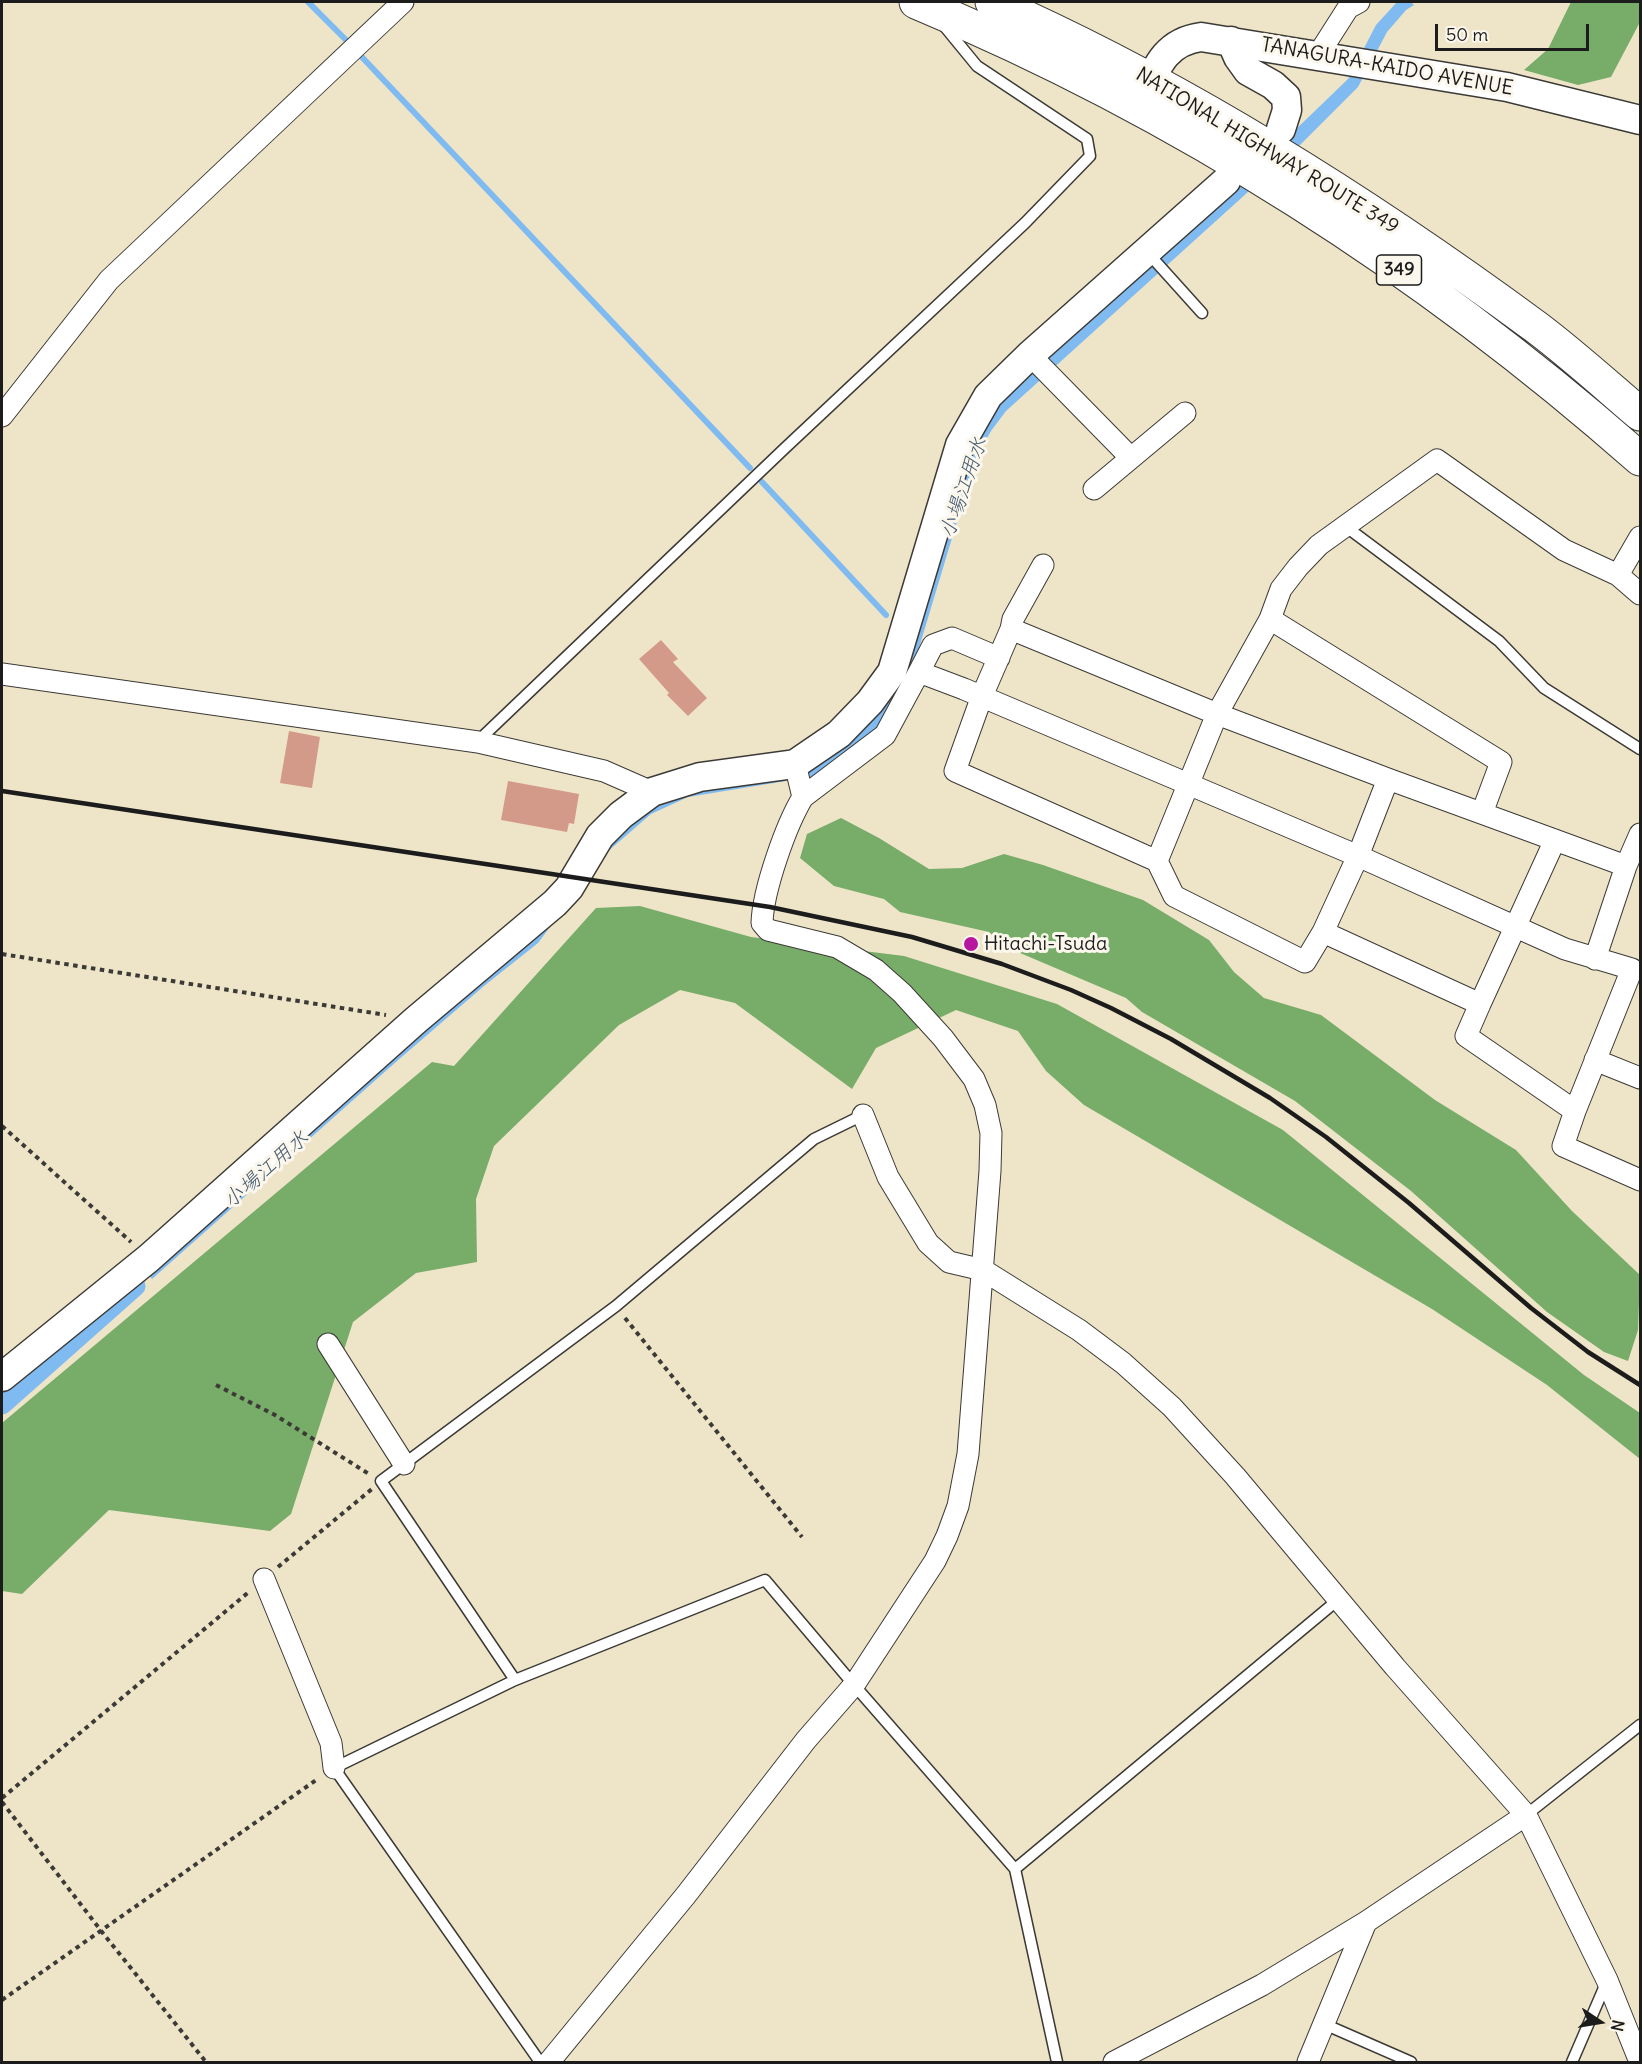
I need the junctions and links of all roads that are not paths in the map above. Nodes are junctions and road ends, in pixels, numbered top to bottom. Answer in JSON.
{"nodes":[{"id":1,"x":403,"y":2,"type":"edge"},
{"id":2,"x":992,"y":2,"type":"edge"},
{"id":3,"x":1359,"y":2,"type":"edge"},
{"id":4,"x":922,"y":4,"type":"edge"},
{"id":5,"x":1231,"y":41,"type":"junction"},
{"id":6,"x":1318,"y":55,"type":"junction"},
{"id":7,"x":1145,"y":93,"type":"junction"},
{"id":8,"x":1641,"y":120,"type":"edge"},
{"id":9,"x":1281,"y":129,"type":"dead end"},
{"id":10,"x":1226,"y":181,"type":"dead end"},
{"id":11,"x":1155,"y":261,"type":"junction"},
{"id":12,"x":1202,"y":313,"type":"dead end"},
{"id":13,"x":1039,"y":365,"type":"junction"},
{"id":14,"x":1185,"y":413,"type":"dead end"},
{"id":15,"x":1641,"y":414,"type":"edge"},
{"id":16,"x":2,"y":416,"type":"edge"},
{"id":17,"x":1131,"y":458,"type":"junction"},
{"id":18,"x":1641,"y":459,"type":"edge"},
{"id":19,"x":1094,"y":489,"type":"dead end"},
{"id":20,"x":1345,"y":526,"type":"junction"},
{"id":21,"x":1641,"y":537,"type":"edge"},
{"id":22,"x":1042,"y":565,"type":"dead end"},
{"id":23,"x":1618,"y":575,"type":"junction"},
{"id":24,"x":1641,"y":594,"type":"edge"},
{"id":25,"x":1270,"y":619,"type":"junction"},
{"id":26,"x":1011,"y":629,"type":"junction"},
{"id":27,"x":999,"y":658,"type":"junction"},
{"id":28,"x":919,"y":672,"type":"junction"},
{"id":29,"x":2,"y":674,"type":"edge"},
{"id":30,"x":982,"y":696,"type":"junction"},
{"id":31,"x":1217,"y":714,"type":"junction"},
{"id":32,"x":478,"y":741,"type":"junction"},
{"id":33,"x":1641,"y":749,"type":"edge"},
{"id":34,"x":795,"y":764,"type":"junction"},
{"id":35,"x":1388,"y":779,"type":"junction"},
{"id":36,"x":1188,"y":785,"type":"junction"},
{"id":37,"x":652,"y":792,"type":"junction"},
{"id":38,"x":803,"y":798,"type":"junction"},
{"id":39,"x":1482,"y":813,"type":"junction"},
{"id":40,"x":1641,"y":834,"type":"edge"},
{"id":41,"x":1556,"y":840,"type":"junction"},
{"id":42,"x":1358,"y":856,"type":"junction"},
{"id":43,"x":1157,"y":861,"type":"junction"},
{"id":44,"x":1626,"y":866,"type":"junction"},
{"id":45,"x":1516,"y":927,"type":"junction"},
{"id":46,"x":1323,"y":932,"type":"junction"},
{"id":47,"x":1595,"y":959,"type":"junction"},
{"id":48,"x":1480,"y":1004,"type":"junction"},
{"id":49,"x":1595,"y":1060,"type":"junction"},
{"id":50,"x":1641,"y":1078,"type":"edge"},
{"id":51,"x":1575,"y":1111,"type":"junction"},
{"id":52,"x":863,"y":1115,"type":"joint"},
{"id":53,"x":1641,"y":1180,"type":"edge"},
{"id":54,"x":983,"y":1270,"type":"junction"},
{"id":55,"x":328,"y":1344,"type":"dead end"},
{"id":56,"x":2,"y":1377,"type":"edge"},
{"id":57,"x":404,"y":1464,"type":"junction"},
{"id":58,"x":264,"y":1579,"type":"road end"},
{"id":59,"x":1339,"y":1599,"type":"junction"},
{"id":60,"x":515,"y":1680,"type":"junction"},
{"id":61,"x":854,"y":1685,"type":"junction"},
{"id":62,"x":1641,"y":1725,"type":"edge"},
{"id":63,"x":334,"y":1768,"type":"junction"},
{"id":64,"x":1526,"y":1815,"type":"junction"},
{"id":65,"x":1015,"y":1869,"type":"junction"},
{"id":66,"x":1366,"y":1922,"type":"junction"},
{"id":67,"x":1607,"y":1980,"type":"junction"},
{"id":68,"x":1324,"y":2024,"type":"junction"},
{"id":69,"x":540,"y":2062,"type":"edge"},
{"id":70,"x":549,"y":2062,"type":"edge"},
{"id":71,"x":1057,"y":2062,"type":"edge"},
{"id":72,"x":1114,"y":2062,"type":"edge"},
{"id":73,"x":1308,"y":2062,"type":"edge"},
{"id":74,"x":1411,"y":2062,"type":"edge"},
{"id":75,"x":1572,"y":2062,"type":"edge"},
{"id":76,"x":1641,"y":2062,"type":"edge"}],
"edges":[{"from":1,"to":16,"type":"street"},
{"from":2,"to":7,"type":"highway","name":"NATIONAL HIGHWAY ROUTE 349","number":"349"},
{"from":3,"to":6,"type":"street"},
{"from":4,"to":7,"type":"highway","name":"NATIONAL HIGHWAY ROUTE 349","number":"349"},
{"from":4,"to":32,"type":"lane"},
{"from":5,"to":6,"type":"street","name":"TANAGURA-KAIDO AVENUE"},
{"from":5,"to":7,"type":"street","name":"TANAGURA-KAIDO AVENUE"},
{"from":5,"to":9,"type":"street"},
{"from":6,"to":8,"type":"street","name":"TANAGURA-KAIDO AVENUE"},
{"from":7,"to":15,"type":"highway","name":"NATIONAL HIGHWAY ROUTE 349","number":"349"},
{"from":7,"to":18,"type":"highway","name":"NATIONAL HIGHWAY ROUTE 349","number":"349"},
{"from":10,"to":11,"type":"street"},
{"from":11,"to":12,"type":"lane"},
{"from":11,"to":13,"type":"street"},
{"from":13,"to":17,"type":"street"},
{"from":13,"to":34,"type":"street"},
{"from":14,"to":17,"type":"street"},
{"from":17,"to":19,"type":"street"},
{"from":20,"to":23,"type":"street"},
{"from":20,"to":25,"type":"street"},
{"from":20,"to":33,"type":"lane"},
{"from":21,"to":23,"type":"street"},
{"from":22,"to":26,"type":"street"},
{"from":23,"to":24,"type":"street"},
{"from":25,"to":31,"type":"street"},
{"from":25,"to":39,"type":"street"},
{"from":26,"to":27,"type":"street"},
{"from":26,"to":31,"type":"street"},
{"from":27,"to":28,"type":"street"},
{"from":27,"to":30,"type":"street"},
{"from":28,"to":30,"type":"street"},
{"from":28,"to":38,"type":"street"},
{"from":29,"to":32,"type":"street"},
{"from":30,"to":36,"type":"street"},
{"from":30,"to":43,"type":"street"},
{"from":31,"to":35,"type":"street"},
{"from":31,"to":36,"type":"street"},
{"from":32,"to":37,"type":"street"},
{"from":34,"to":37,"type":"street"},
{"from":34,"to":38,"type":"street"},
{"from":35,"to":39,"type":"street"},
{"from":35,"to":42,"type":"street"},
{"from":36,"to":42,"type":"street"},
{"from":36,"to":43,"type":"street"},
{"from":37,"to":56,"type":"street"},
{"from":38,"to":54,"type":"street"},
{"from":39,"to":41,"type":"street"},
{"from":40,"to":44,"type":"street"},
{"from":41,"to":44,"type":"street"},
{"from":41,"to":45,"type":"street"},
{"from":42,"to":45,"type":"street"},
{"from":42,"to":46,"type":"street"},
{"from":43,"to":46,"type":"street"},
{"from":44,"to":47,"type":"street"},
{"from":45,"to":47,"type":"street"},
{"from":45,"to":48,"type":"street"},
{"from":46,"to":48,"type":"street"},
{"from":47,"to":49,"type":"street"},
{"from":48,"to":51,"type":"street"},
{"from":49,"to":50,"type":"street"},
{"from":49,"to":51,"type":"street"},
{"from":51,"to":53,"type":"street"},
{"from":52,"to":54,"type":"street"},
{"from":52,"to":57,"type":"lane"},
{"from":54,"to":59,"type":"street"},
{"from":54,"to":61,"type":"street"},
{"from":55,"to":57,"type":"street"},
{"from":57,"to":60,"type":"lane"},
{"from":58,"to":63,"type":"street"},
{"from":59,"to":64,"type":"street"},
{"from":59,"to":65,"type":"lane"},
{"from":60,"to":61,"type":"lane"},
{"from":60,"to":63,"type":"lane"},
{"from":61,"to":65,"type":"lane"},
{"from":61,"to":70,"type":"street"},
{"from":62,"to":64,"type":"lane"},
{"from":63,"to":69,"type":"lane"},
{"from":64,"to":66,"type":"street"},
{"from":64,"to":67,"type":"street"},
{"from":65,"to":71,"type":"lane"},
{"from":66,"to":68,"type":"street"},
{"from":66,"to":72,"type":"street"},
{"from":67,"to":75,"type":"lane"},
{"from":67,"to":76,"type":"street"},
{"from":68,"to":73,"type":"street"},
{"from":68,"to":74,"type":"lane"}]}
